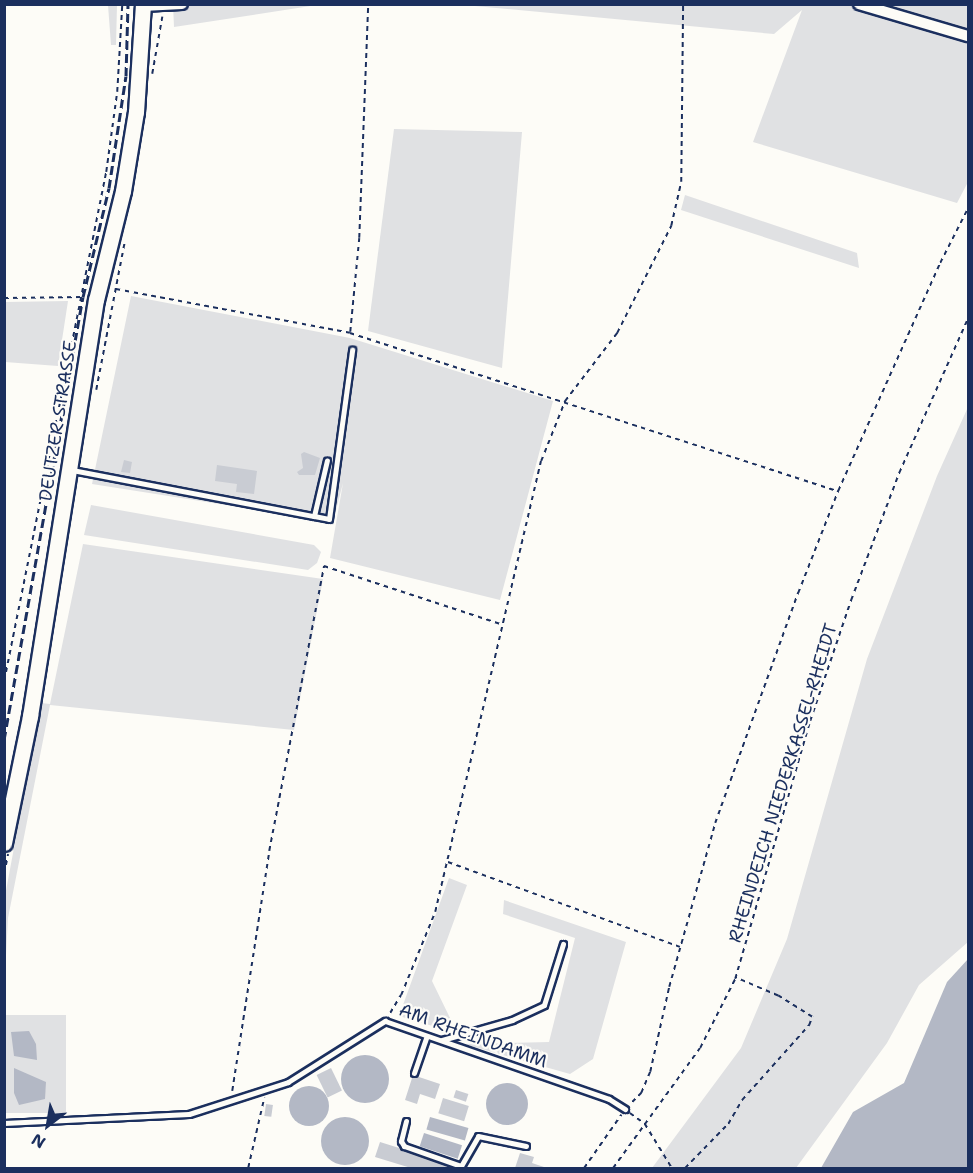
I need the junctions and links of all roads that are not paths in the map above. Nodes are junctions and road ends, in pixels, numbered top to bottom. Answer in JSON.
{"nodes":[{"id":1,"x":182,"y":4,"type":"edge"},
{"id":2,"x":859,"y":4,"type":"edge"},
{"id":3,"x":143,"y":5,"type":"edge"},
{"id":4,"x":969,"y":36,"type":"edge"},
{"id":5,"x":352,"y":350,"type":"dead end"},
{"id":6,"x":327,"y":460,"type":"dead end"},
{"id":7,"x":70,"y":470,"type":"junction"},
{"id":8,"x":314,"y":516,"type":"junction"},
{"id":9,"x":4,"y":843,"type":"edge"},
{"id":10,"x":563,"y":944,"type":"dead end"},
{"id":11,"x":427,"y":1036,"type":"junction"},
{"id":12,"x":440,"y":1040,"type":"junction"},
{"id":13,"x":414,"y":1073,"type":"dead end"},
{"id":14,"x":625,"y":1109,"type":"road end"},
{"id":15,"x":406,"y":1121,"type":"dead end"},
{"id":16,"x":4,"y":1123,"type":"edge"},
{"id":17,"x":526,"y":1146,"type":"dead end"}],
"edges":[{"from":1,"to":3,"type":"street"},
{"from":2,"to":4,"type":"street"},
{"from":3,"to":7,"type":"street","name":"DEUTZER STRASSE"},
{"from":5,"to":8,"type":"lane"},
{"from":6,"to":8,"type":"lane"},
{"from":7,"to":8,"type":"lane"},
{"from":7,"to":9,"type":"street","name":"DEUTZER STRASSE"},
{"from":10,"to":12,"type":"lane"},
{"from":11,"to":12,"type":"lane","name":"AM RHEINDAMM"},
{"from":11,"to":13,"type":"lane"},
{"from":11,"to":16,"type":"lane","name":"AM RHEINDAMM"},
{"from":12,"to":14,"type":"lane","name":"AM RHEINDAMM"},
{"from":15,"to":17,"type":"lane"}]}
